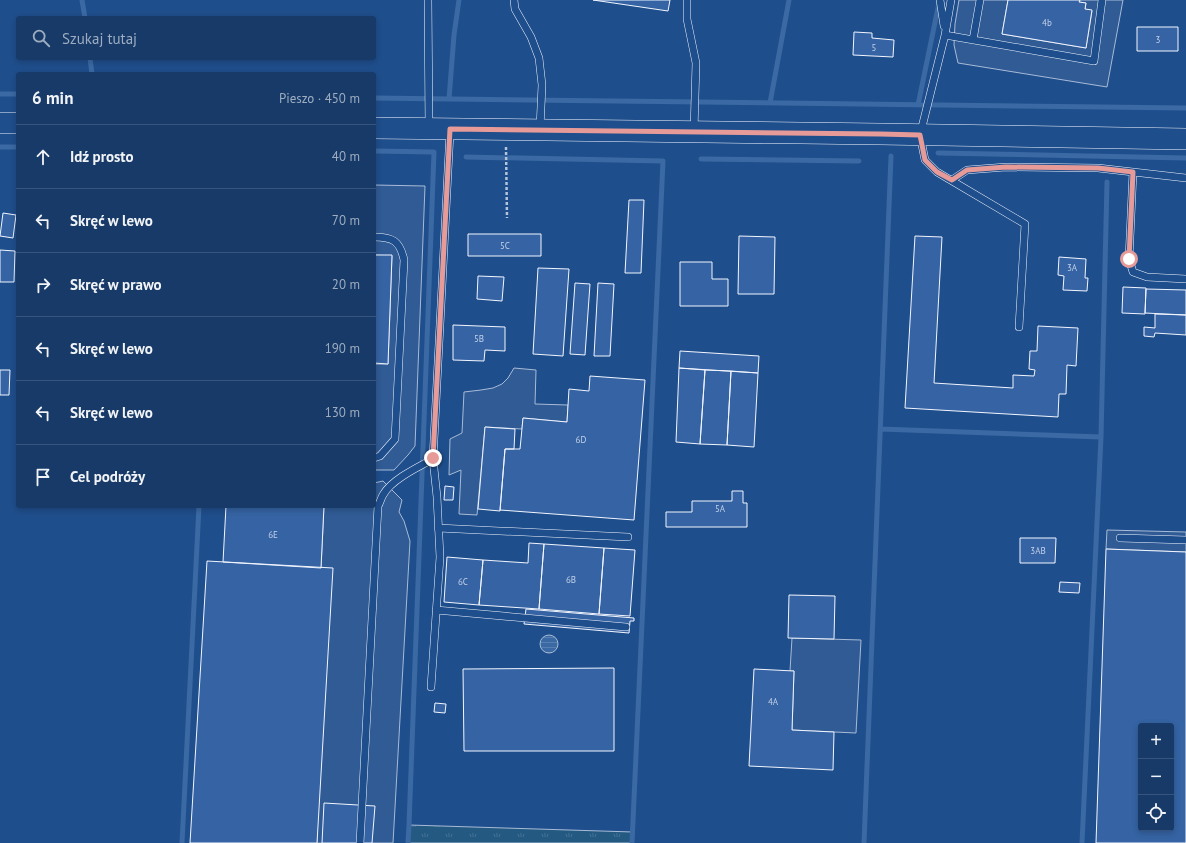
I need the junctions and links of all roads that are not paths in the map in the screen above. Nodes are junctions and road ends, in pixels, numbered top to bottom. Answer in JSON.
{"nodes":[{"id":1,"x":428,"y":0,"type":"edge"},
{"id":2,"x":514,"y":0,"type":"edge"},
{"id":3,"x":687,"y":0,"type":"edge"},
{"id":4,"x":940,"y":0,"type":"edge"},
{"id":5,"x":951,"y":0,"type":"edge"},
{"id":6,"x":980,"y":0,"type":"edge"},
{"id":7,"x":1102,"y":0,"type":"edge"},
{"id":8,"x":945,"y":35,"type":"junction"},
{"id":9,"x":973,"y":40,"type":"junction"},
{"id":10,"x":0,"y":123,"type":"edge"},
{"id":11,"x":16,"y":123,"type":"edge"},
{"id":12,"x":376,"y":128,"type":"edge"},
{"id":13,"x":429,"y":129,"type":"junction"},
{"id":14,"x":450,"y":129,"type":"junction"},
{"id":15,"x":540,"y":130,"type":"junction"},
{"id":16,"x":694,"y":132,"type":"junction"},
{"id":17,"x":920,"y":135,"type":"junction"},
{"id":18,"x":1186,"y":138,"type":"edge"},
{"id":19,"x":1133,"y":172,"type":"junction"},
{"id":20,"x":1186,"y":178,"type":"edge"},
{"id":21,"x":952,"y":180,"type":"junction"},
{"id":22,"x":376,"y":237,"type":"edge"},
{"id":23,"x":1186,"y":280,"type":"edge"},
{"id":24,"x":1019,"y":327,"type":"dead end"},
{"id":25,"x":376,"y":457,"type":"edge"},
{"id":26,"x":433,"y":458,"type":"junction"},
{"id":27,"x":438,"y":528,"type":"junction"},
{"id":28,"x":628,"y":537,"type":"dead end"},
{"id":29,"x":1120,"y":538,"type":"dead end"},
{"id":30,"x":1186,"y":540,"type":"edge"},
{"id":31,"x":436,"y":610,"type":"junction"},
{"id":32,"x":626,"y":626,"type":"dead end"},
{"id":33,"x":431,"y":687,"type":"dead end"},
{"id":34,"x":360,"y":843,"type":"edge"}],
"edges":[{"from":1,"to":13,"type":"lane"},
{"from":2,"to":15,"type":"lane"},
{"from":3,"to":16,"type":"lane"},
{"from":4,"to":8,"type":"lane"},
{"from":5,"to":8,"type":"lane"},
{"from":6,"to":9,"type":"lane"},
{"from":7,"to":9,"type":"lane"},
{"from":8,"to":9,"type":"lane"},
{"from":8,"to":17,"type":"lane"},
{"from":10,"to":11,"type":"main road"},
{"from":12,"to":13,"type":"main road"},
{"from":13,"to":14,"type":"main road"},
{"from":14,"to":15,"type":"main road"},
{"from":14,"to":26,"type":"lane"},
{"from":15,"to":16,"type":"main road"},
{"from":16,"to":17,"type":"main road"},
{"from":17,"to":18,"type":"main road"},
{"from":17,"to":21,"type":"lane"},
{"from":19,"to":20,"type":"lane"},
{"from":19,"to":21,"type":"lane"},
{"from":19,"to":23,"type":"lane"},
{"from":21,"to":24,"type":"lane"},
{"from":22,"to":25,"type":"lane"},
{"from":26,"to":27,"type":"lane"},
{"from":26,"to":34,"type":"lane"},
{"from":27,"to":28,"type":"lane"},
{"from":27,"to":31,"type":"lane"},
{"from":29,"to":30,"type":"lane"},
{"from":31,"to":32,"type":"lane"},
{"from":31,"to":33,"type":"lane"}]}
